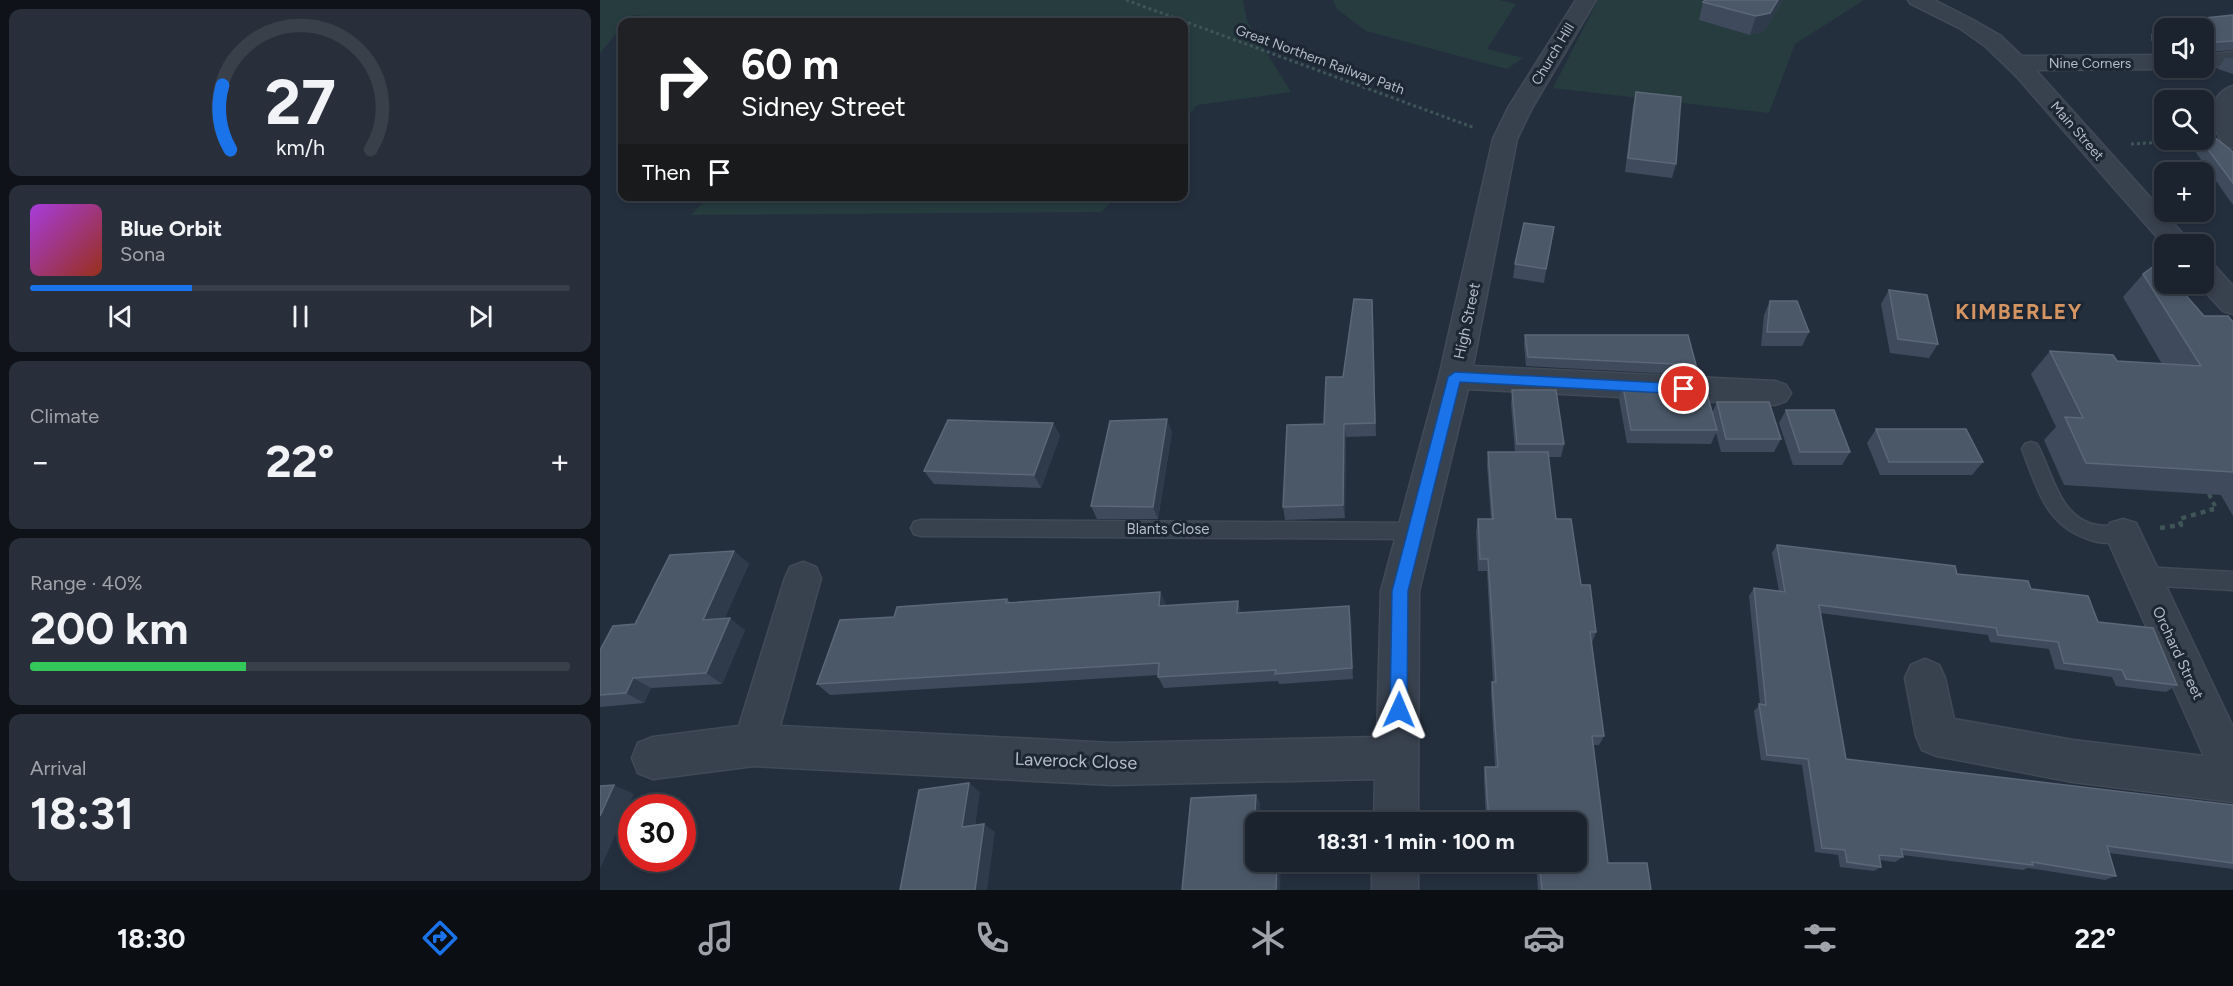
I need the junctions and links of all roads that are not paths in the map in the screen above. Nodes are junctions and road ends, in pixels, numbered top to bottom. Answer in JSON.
{"nodes":[{"id":1,"x":1586,"y":0,"type":"edge"},
{"id":2,"x":1918,"y":0,"type":"edge"},
{"id":3,"x":2233,"y":59,"type":"edge"},
{"id":4,"x":2214,"y":60,"type":"edge"},
{"id":5,"x":2154,"y":62,"type":"edge"},
{"id":6,"x":2016,"y":63,"type":"junction"},
{"id":7,"x":2233,"y":93,"type":"edge"},
{"id":8,"x":1520,"y":108,"type":"joint"},
{"id":9,"x":2233,"y":141,"type":"edge"},
{"id":10,"x":2170,"y":234,"type":"edge"},
{"id":11,"x":2214,"y":283,"type":"edge"},
{"id":12,"x":2233,"y":304,"type":"edge"},
{"id":13,"x":1455,"y":377,"type":"junction"},
{"id":14,"x":1775,"y":393,"type":"dead end"},
{"id":15,"x":2031,"y":449,"type":"dead end"},
{"id":16,"x":921,"y":528,"type":"dead end"},
{"id":17,"x":1414,"y":531,"type":"junction"},
{"id":18,"x":2123,"y":534,"type":"joint"},
{"id":19,"x":2142,"y":576,"type":"junction"},
{"id":20,"x":803,"y":578,"type":"dead end"},
{"id":21,"x":2233,"y":581,"type":"edge"},
{"id":22,"x":1925,"y":678,"type":"dead end"},
{"id":23,"x":754,"y":745,"type":"junction"},
{"id":24,"x":1398,"y":757,"type":"junction"},
{"id":25,"x":653,"y":758,"type":"dead end"},
{"id":26,"x":2233,"y":772,"type":"edge"},
{"id":27,"x":2233,"y":781,"type":"edge"},
{"id":28,"x":1396,"y":812,"type":"edge"},
{"id":29,"x":1395,"y":872,"type":"edge"},
{"id":30,"x":1395,"y":890,"type":"edge"}],
"edges":[{"from":1,"to":8,"type":"street","name":"Church Hill"},
{"from":2,"to":6,"type":"street","name":"Main Street"},
{"from":3,"to":4,"type":"street"},
{"from":5,"to":6,"type":"street","name":"Nine Corners"},
{"from":6,"to":10,"type":"street","name":"Main Street"},
{"from":7,"to":9,"type":"street"},
{"from":8,"to":13,"type":"street","name":"High Street"},
{"from":11,"to":12,"type":"street"},
{"from":13,"to":14,"type":"street"},
{"from":13,"to":17,"type":"street","name":"High Street"},
{"from":15,"to":18,"type":"lane"},
{"from":16,"to":17,"type":"lane","name":"Blants Close"},
{"from":17,"to":24,"type":"street","name":"High Street"},
{"from":18,"to":19,"type":"street","name":"Orchard Street"},
{"from":19,"to":21,"type":"lane"},
{"from":19,"to":26,"type":"street","name":"Orchard Street"},
{"from":20,"to":23,"type":"street"},
{"from":22,"to":27,"type":"street"},
{"from":23,"to":24,"type":"street","name":"Laverock Close"},
{"from":23,"to":25,"type":"street","name":"Laverock Close"},
{"from":24,"to":28,"type":"street","name":"High Street"},
{"from":29,"to":30,"type":"street"}]}
